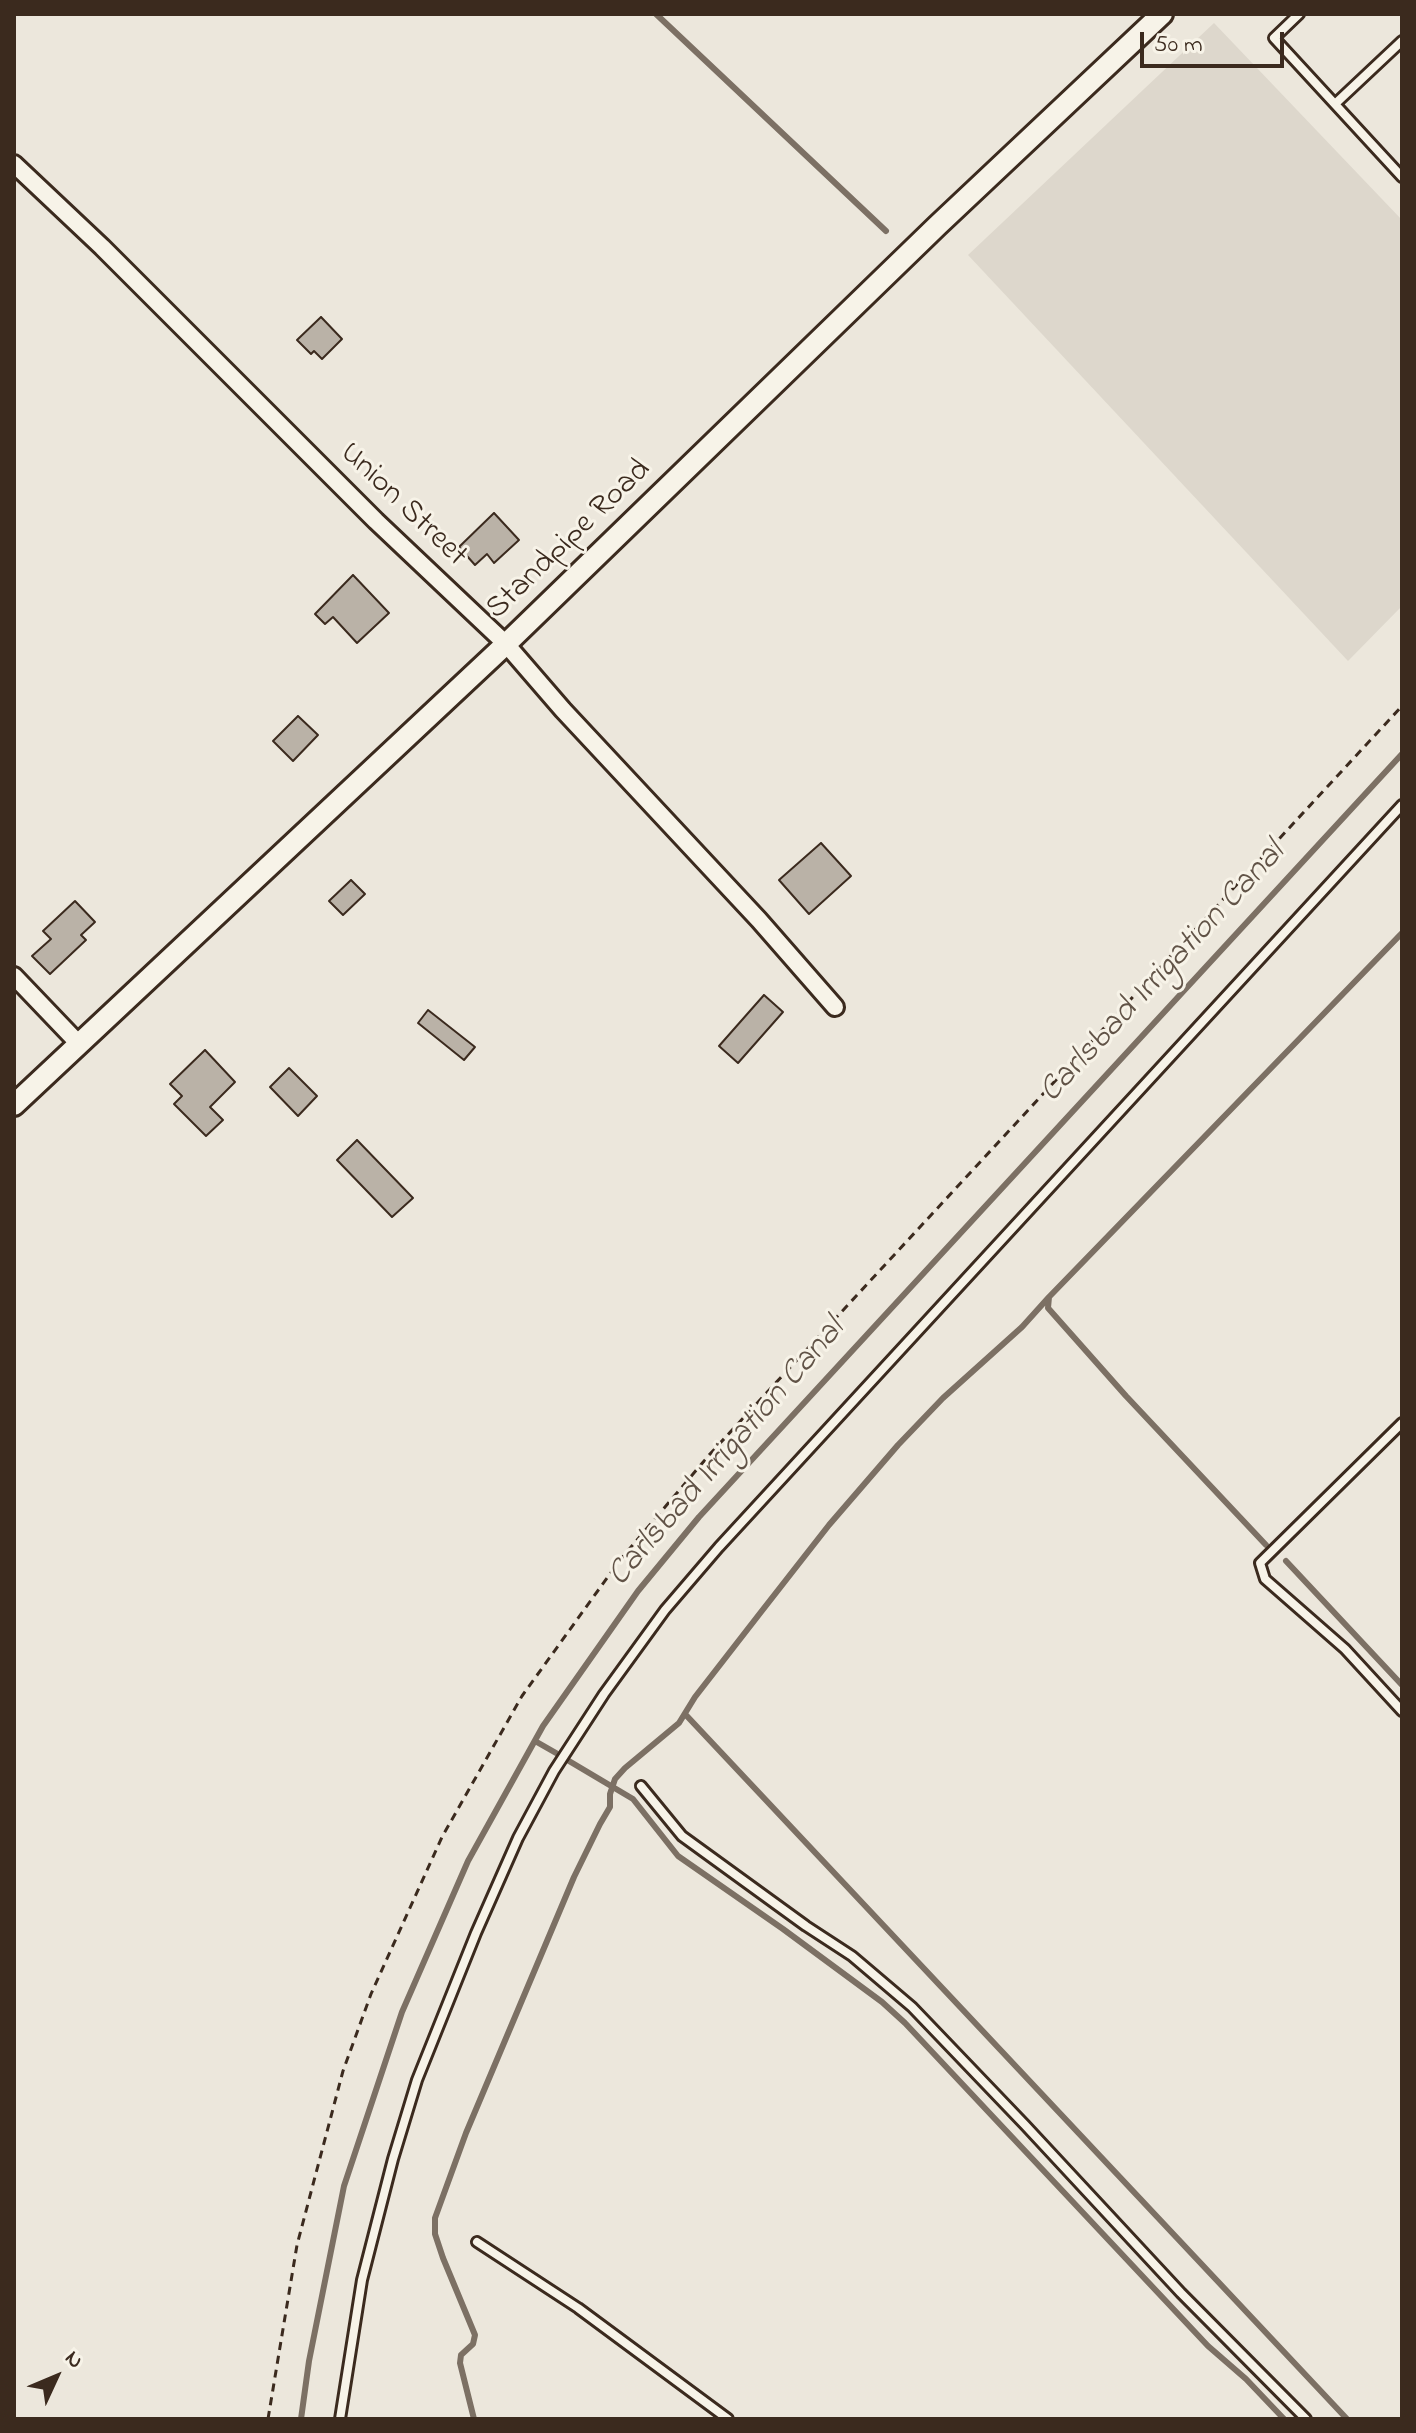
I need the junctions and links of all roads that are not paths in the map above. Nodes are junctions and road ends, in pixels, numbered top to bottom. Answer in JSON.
{"nodes":[{"id":1,"x":1162,"y":14,"type":"edge"},
{"id":2,"x":1299,"y":14,"type":"edge"},
{"id":3,"x":1402,"y":41,"type":"edge"},
{"id":4,"x":1335,"y":104,"type":"junction"},
{"id":5,"x":1402,"y":162,"type":"edge"},
{"id":6,"x":14,"y":164,"type":"edge"},
{"id":7,"x":1395,"y":169,"type":"junction"},
{"id":8,"x":1402,"y":177,"type":"edge"},
{"id":9,"x":506,"y":644,"type":"junction"},
{"id":10,"x":1402,"y":805,"type":"edge"},
{"id":11,"x":14,"y":976,"type":"edge"},
{"id":12,"x":835,"y":1007,"type":"dead end"},
{"id":13,"x":79,"y":1044,"type":"junction"},
{"id":14,"x":14,"y":1105,"type":"edge"},
{"id":15,"x":1402,"y":1423,"type":"edge"},
{"id":16,"x":1402,"y":1711,"type":"edge"},
{"id":17,"x":641,"y":1786,"type":"dead end"},
{"id":18,"x":477,"y":2242,"type":"dead end"},
{"id":19,"x":340,"y":2419,"type":"edge"},
{"id":20,"x":728,"y":2419,"type":"edge"},
{"id":21,"x":1306,"y":2419,"type":"edge"}],
"edges":[{"from":1,"to":9,"type":"street","name":"Standpipe Road"},
{"from":2,"to":4,"type":"lane"},
{"from":3,"to":4,"type":"lane"},
{"from":4,"to":7,"type":"lane"},
{"from":5,"to":7,"type":"lane"},
{"from":6,"to":9,"type":"street","name":"Union Street"},
{"from":7,"to":8,"type":"lane"},
{"from":9,"to":12,"type":"street","name":"Union Street"},
{"from":9,"to":13,"type":"street","name":"Standpipe Road"},
{"from":10,"to":19,"type":"lane"},
{"from":11,"to":13,"type":"street"},
{"from":13,"to":14,"type":"street","name":"Standpipe Road"},
{"from":15,"to":16,"type":"lane"},
{"from":17,"to":21,"type":"lane"},
{"from":18,"to":20,"type":"lane"}]}
